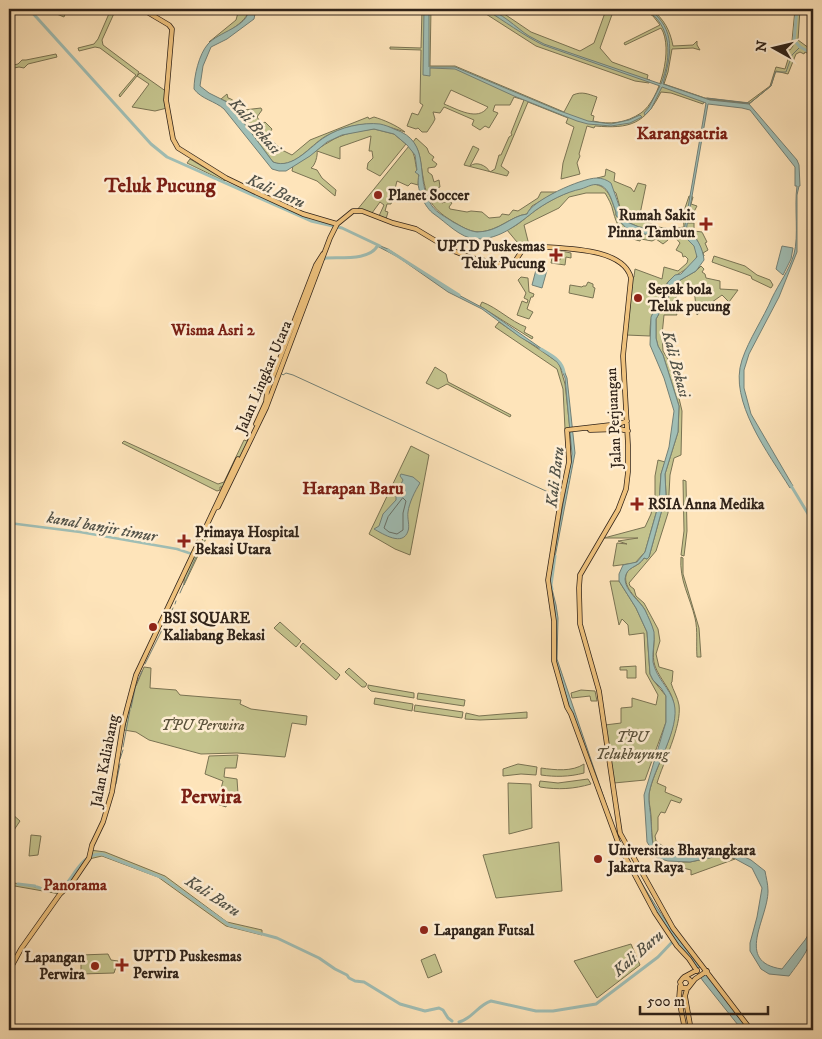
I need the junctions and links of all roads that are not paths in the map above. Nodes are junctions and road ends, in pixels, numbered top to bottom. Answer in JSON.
{"nodes":[{"id":1,"x":142,"y":9,"type":"edge"},
{"id":2,"x":336,"y":226,"type":"junction"},
{"id":3,"x":326,"y":250,"type":"junction"},
{"id":4,"x":288,"y":345,"type":"junction"},
{"id":5,"x":265,"y":407,"type":"junction"},
{"id":6,"x":627,"y":421,"type":"junction"},
{"id":7,"x":571,"y":430,"type":"junction"},
{"id":8,"x":628,"y":431,"type":"junction"},
{"id":9,"x":174,"y":597,"type":"joint"},
{"id":10,"x":621,"y":844,"type":"junction"},
{"id":11,"x":636,"y":862,"type":"junction"},
{"id":12,"x":630,"y":865,"type":"junction"},
{"id":13,"x":650,"y":896,"type":"junction"},
{"id":14,"x":674,"y":937,"type":"junction"},
{"id":15,"x":702,"y":970,"type":"junction"},
{"id":16,"x":9,"y":971,"type":"edge"},
{"id":17,"x":682,"y":979,"type":"junction"},
{"id":18,"x":691,"y":984,"type":"junction"},
{"id":19,"x":680,"y":986,"type":"junction"},
{"id":20,"x":686,"y":990,"type":"junction"},
{"id":21,"x":685,"y":1030,"type":"edge"},
{"id":22,"x":691,"y":1030,"type":"edge"},
{"id":23,"x":751,"y":1030,"type":"edge"}],
"edges":[{"from":1,"to":2,"type":"main road"},
{"from":2,"to":3,"type":"main road","name":"Jalan Lingkar Utara"},
{"from":2,"to":6,"type":"main road","name":"Jalan Perjuangan"},
{"from":3,"to":4,"type":"main road","name":"Jalan Lingkar Utara"},
{"from":3,"to":4,"type":"main road","name":"Jalan Lingkar Utara"},
{"from":4,"to":5,"type":"main road","name":"Jalan Lingkar Utara"},
{"from":4,"to":5,"type":"main road","name":"Jalan Lingkar Utara"},
{"from":5,"to":9,"type":"main road","name":"Jalan Lingkar Utara"},
{"from":6,"to":7,"type":"main road"},
{"from":6,"to":8,"type":"main road","name":"Jalan Perjuangan"},
{"from":7,"to":8,"type":"main road"},
{"from":7,"to":10,"type":"main road","name":"Jalan Perjuangan"},
{"from":8,"to":10,"type":"main road","name":"Jalan Perjuangan"},
{"from":9,"to":16,"type":"main road","name":"Jalan Kaliabang"},
{"from":10,"to":11,"type":"main road","name":"Jalan Perjuangan"},
{"from":10,"to":12,"type":"main road","name":"Jalan Perjuangan"},
{"from":11,"to":12,"type":"main road"},
{"from":11,"to":13,"type":"main road","name":"Jalan Perjuangan"},
{"from":12,"to":13,"type":"main road","name":"Jalan Perjuangan"},
{"from":13,"to":14,"type":"main road","name":"Jalan Perjuangan"},
{"from":13,"to":14,"type":"main road","name":"Jalan Perjuangan"},
{"from":14,"to":15,"type":"main road","name":"Jalan Perjuangan"},
{"from":14,"to":15,"type":"main road","name":"Jalan Perjuangan"},
{"from":15,"to":17,"type":"main road"},
{"from":15,"to":18,"type":"main road"},
{"from":15,"to":23,"type":"main road","name":"Jalan Perjuangan"},
{"from":17,"to":18,"type":"main road"},
{"from":17,"to":19,"type":"main road"},
{"from":18,"to":20,"type":"main road"},
{"from":19,"to":20,"type":"main road"},
{"from":19,"to":21,"type":"main road"},
{"from":20,"to":22,"type":"main road"}]}
